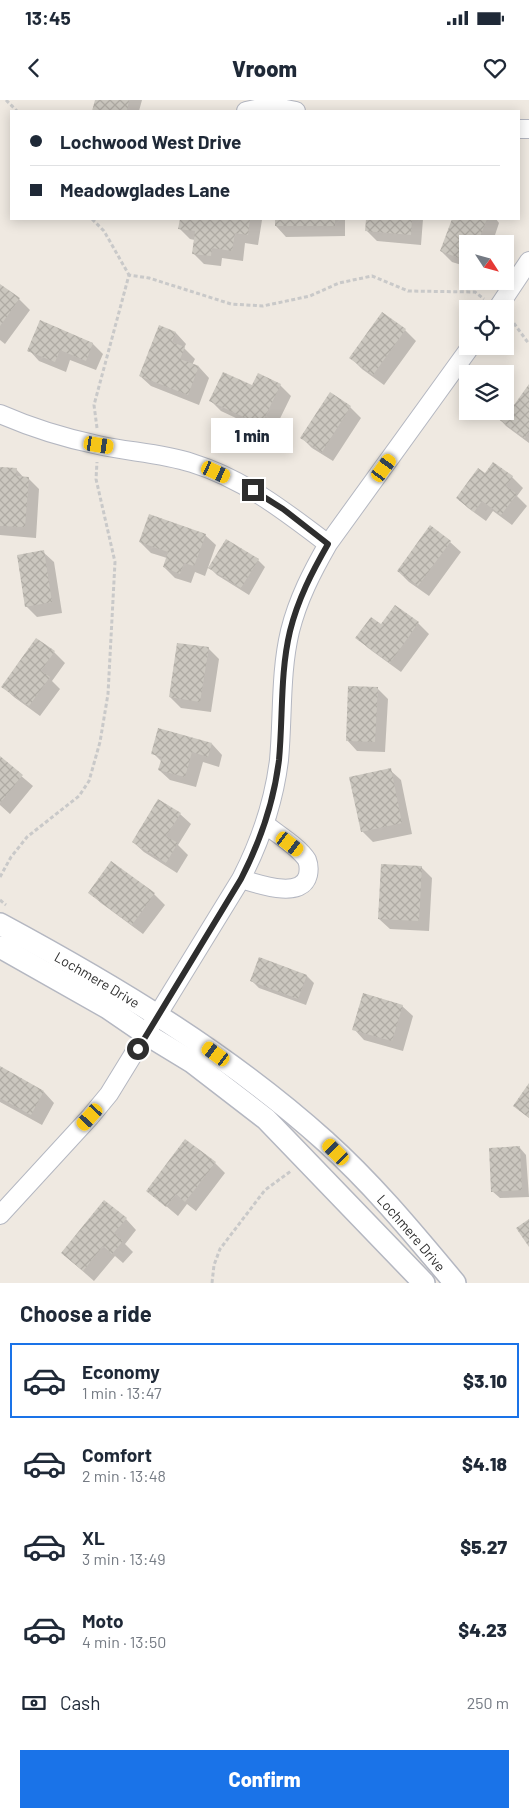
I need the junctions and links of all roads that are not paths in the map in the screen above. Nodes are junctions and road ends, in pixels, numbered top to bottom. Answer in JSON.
{"nodes":[{"id":1,"x":251,"y":110,"type":"edge"},
{"id":2,"x":291,"y":110,"type":"edge"},
{"id":3,"x":529,"y":261,"type":"edge"},
{"id":4,"x":503,"y":300,"type":"edge"},
{"id":5,"x":464,"y":355,"type":"edge"},
{"id":6,"x":0,"y":414,"type":"edge"},
{"id":7,"x":328,"y":544,"type":"junction"},
{"id":8,"x":265,"y":824,"type":"junction"},
{"id":9,"x":241,"y":879,"type":"junction"},
{"id":10,"x":3,"y":914,"type":"edge"},
{"id":11,"x":0,"y":947,"type":"edge"},
{"id":12,"x":158,"y":1015,"type":"junction"},
{"id":13,"x":146,"y":1034,"type":"junction"},
{"id":14,"x":3,"y":1205,"type":"edge"},
{"id":15,"x":424,"y":1283,"type":"edge"},
{"id":16,"x":455,"y":1283,"type":"edge"}],
"edges":[{"from":1,"to":2,"type":"street"},
{"from":3,"to":4,"type":"street"},
{"from":5,"to":7,"type":"street"},
{"from":6,"to":7,"type":"street"},
{"from":7,"to":8,"type":"street"},
{"from":8,"to":9,"type":"street"},
{"from":8,"to":9,"type":"street"},
{"from":9,"to":12,"type":"street"},
{"from":10,"to":12,"type":"street","name":"Lochmere Drive"},
{"from":11,"to":13,"type":"street","name":"Lochmere Drive"},
{"from":12,"to":13,"type":"street"},
{"from":12,"to":16,"type":"street","name":"Lochmere Drive"},
{"from":13,"to":14,"type":"street"},
{"from":13,"to":15,"type":"street","name":"Lochmere Drive"}]}
